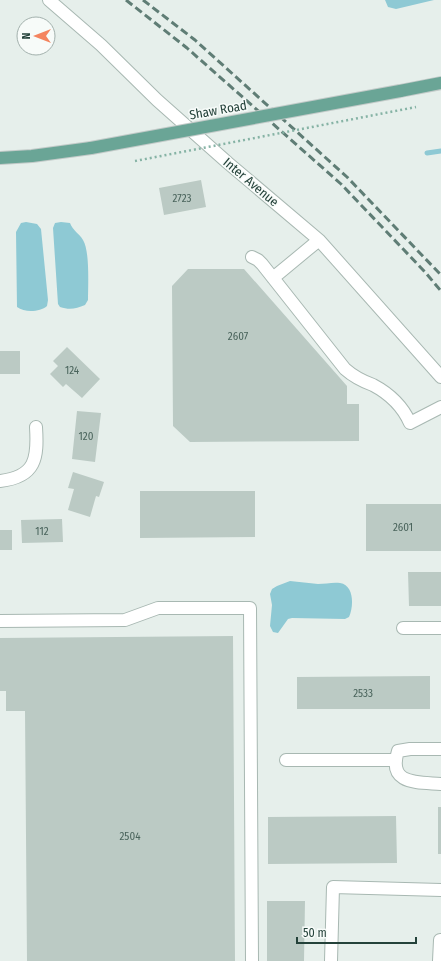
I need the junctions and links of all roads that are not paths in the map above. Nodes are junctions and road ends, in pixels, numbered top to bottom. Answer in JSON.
{"nodes":[{"id":1,"x":49,"y":0,"type":"edge"},
{"id":2,"x":441,"y":83,"type":"edge"},
{"id":3,"x":0,"y":158,"type":"edge"},
{"id":4,"x":319,"y":240,"type":"junction"},
{"id":5,"x":252,"y":257,"type":"dead end"},
{"id":6,"x":273,"y":278,"type":"junction"},
{"id":7,"x":441,"y":377,"type":"edge"},
{"id":8,"x":441,"y":407,"type":"edge"},
{"id":9,"x":36,"y":427,"type":"dead end"},
{"id":10,"x":0,"y":481,"type":"edge"},
{"id":11,"x":0,"y":621,"type":"edge"},
{"id":12,"x":403,"y":628,"type":"dead end"},
{"id":13,"x":441,"y":628,"type":"edge"},
{"id":14,"x":441,"y":749,"type":"edge"},
{"id":15,"x":286,"y":760,"type":"dead end"},
{"id":16,"x":395,"y":760,"type":"junction"},
{"id":17,"x":441,"y":784,"type":"edge"},
{"id":18,"x":441,"y":890,"type":"edge"},
{"id":19,"x":440,"y":940,"type":"dead end"},
{"id":20,"x":252,"y":961,"type":"edge"},
{"id":21,"x":331,"y":961,"type":"edge"},
{"id":22,"x":439,"y":961,"type":"edge"}],
"edges":[{"from":1,"to":4,"type":"street","name":"Inter Avenue"},
{"from":2,"to":3,"type":"main road","name":"Shaw Road","bridge":true},
{"from":4,"to":6,"type":"street"},
{"from":4,"to":7,"type":"street","name":"Inter Avenue"},
{"from":5,"to":6,"type":"street"},
{"from":6,"to":8,"type":"street"},
{"from":9,"to":10,"type":"street"},
{"from":11,"to":20,"type":"street"},
{"from":12,"to":13,"type":"street"},
{"from":14,"to":16,"type":"street"},
{"from":15,"to":16,"type":"street"},
{"from":16,"to":17,"type":"street"},
{"from":18,"to":21,"type":"street"},
{"from":19,"to":22,"type":"street"}]}
